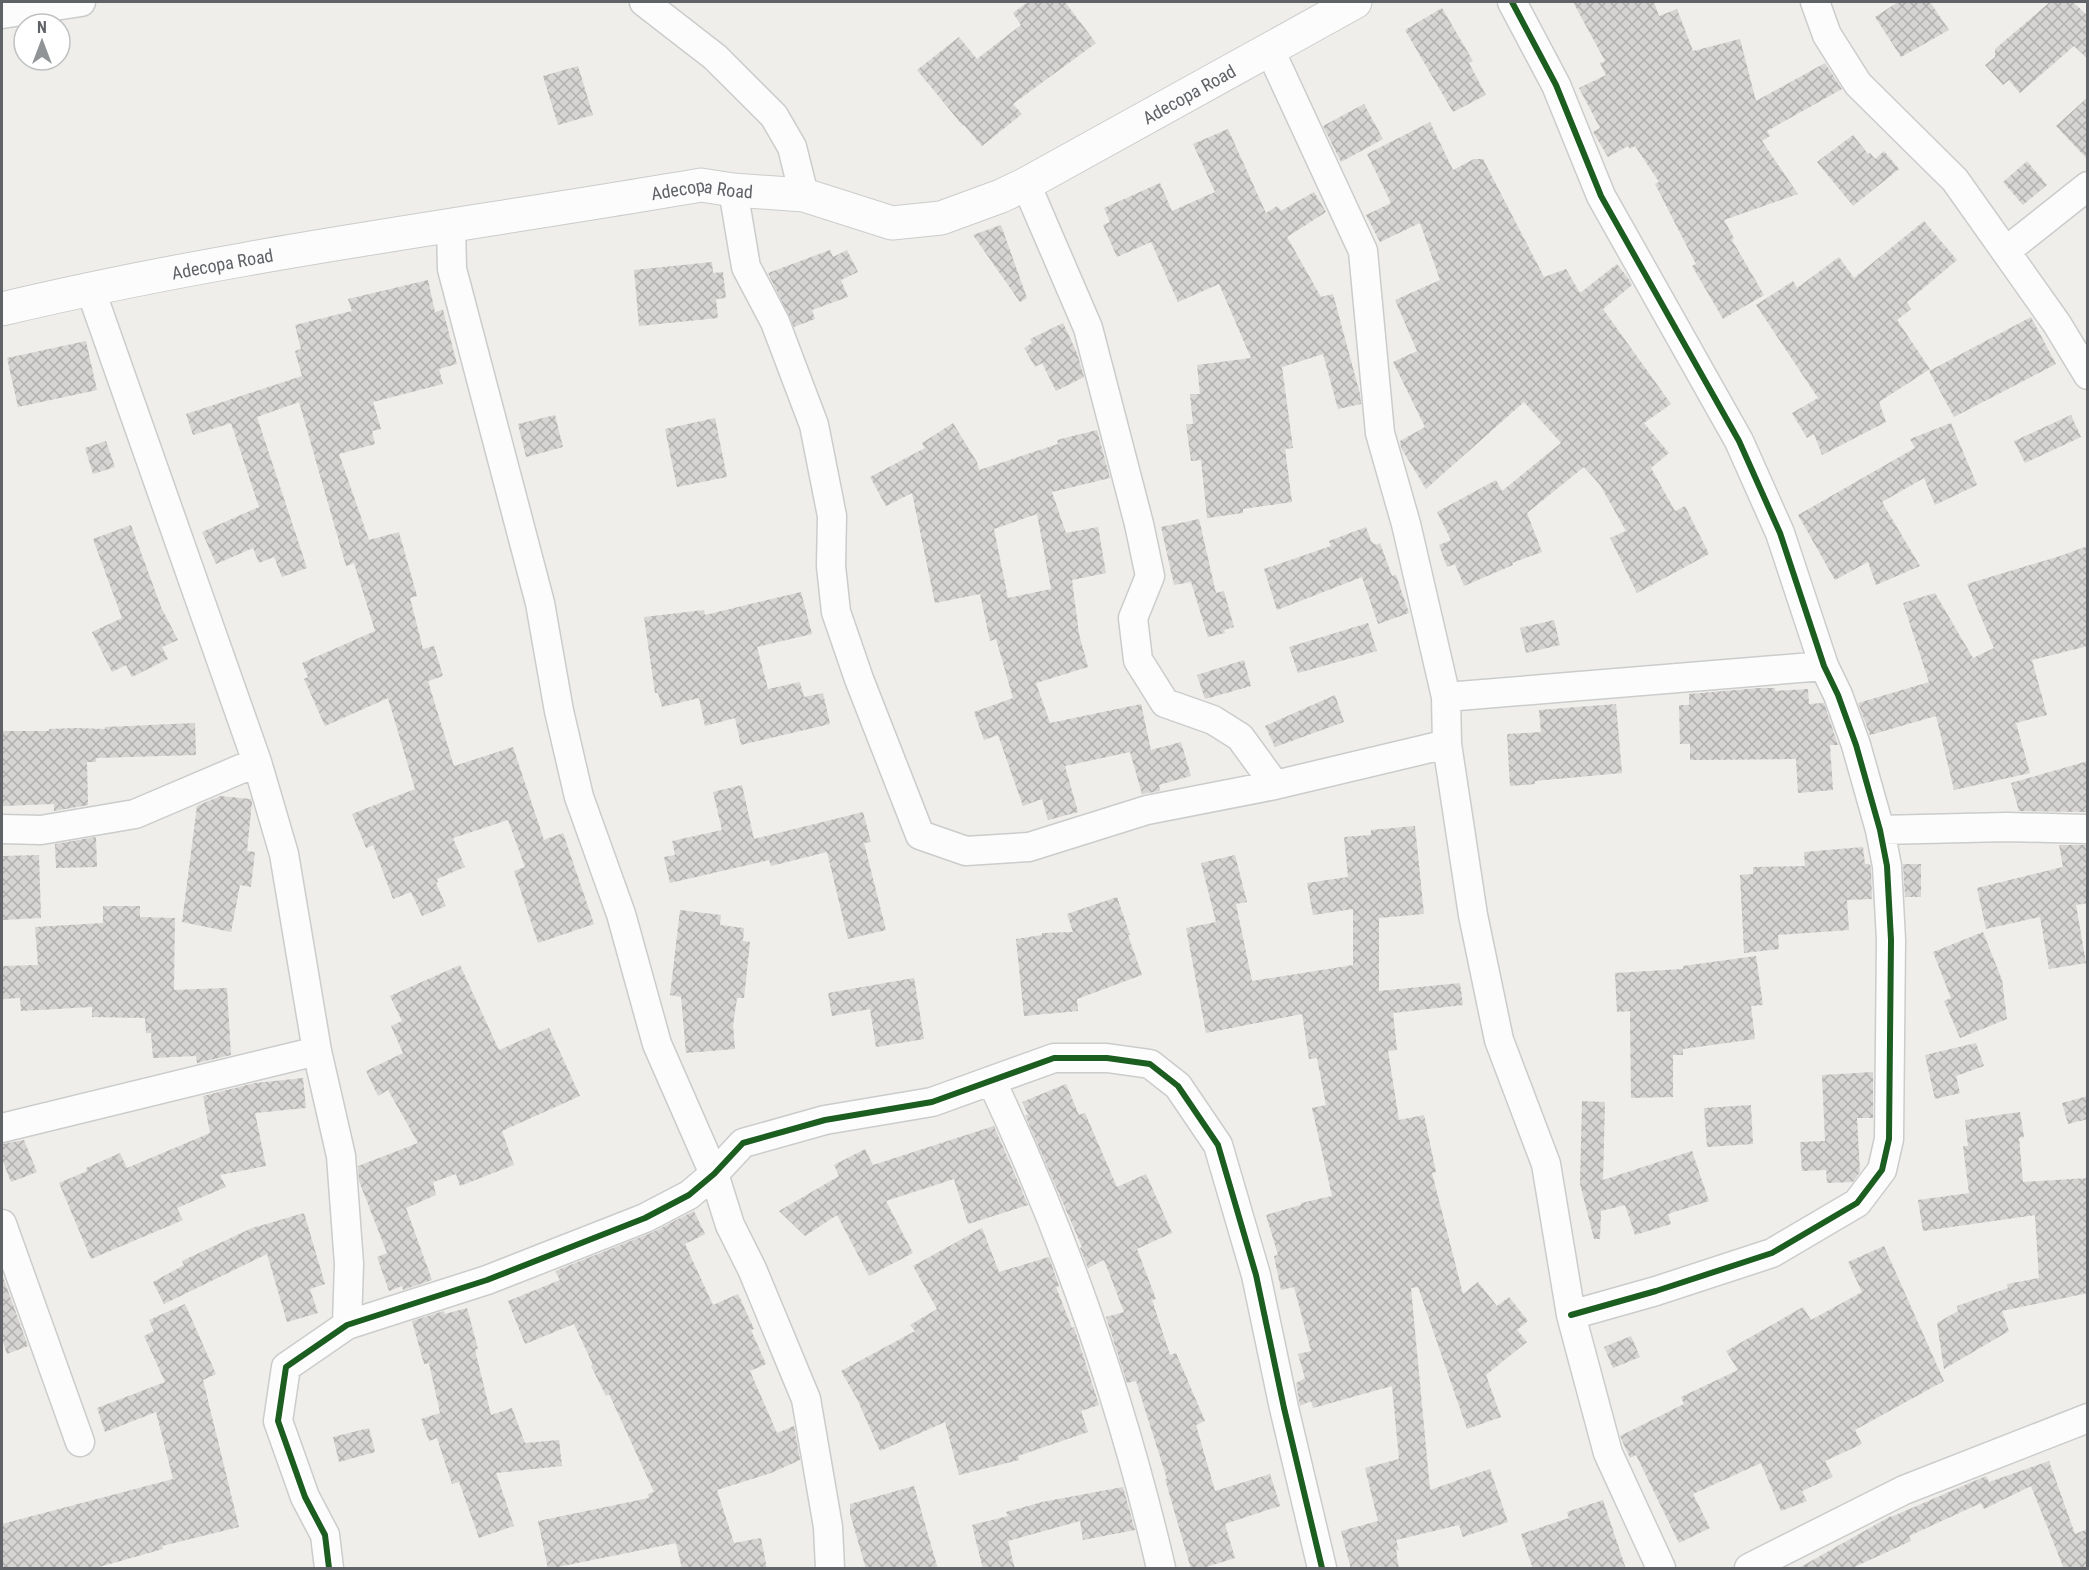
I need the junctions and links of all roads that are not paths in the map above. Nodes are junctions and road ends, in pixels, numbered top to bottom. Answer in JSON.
{"nodes":[{"id":1,"x":81,"y":2,"type":"edge"},
{"id":2,"x":644,"y":2,"type":"edge"},
{"id":3,"x":1355,"y":2,"type":"edge"},
{"id":4,"x":1512,"y":2,"type":"edge"},
{"id":5,"x":1815,"y":2,"type":"edge"},
{"id":6,"x":2,"y":14,"type":"edge"},
{"id":7,"x":1269,"y":48,"type":"junction"},
{"id":8,"x":1026,"y":184,"type":"junction"},
{"id":9,"x":2088,"y":186,"type":"edge"},
{"id":10,"x":733,"y":190,"type":"junction"},
{"id":11,"x":804,"y":195,"type":"junction"},
{"id":12,"x":451,"y":226,"type":"junction"},
{"id":13,"x":2006,"y":252,"type":"junction"},
{"id":14,"x":90,"y":288,"type":"junction"},
{"id":15,"x":2,"y":309,"type":"edge"},
{"id":16,"x":2088,"y":375,"type":"edge"},
{"id":17,"x":1824,"y":666,"type":"junction"},
{"id":18,"x":1446,"y":697,"type":"junction"},
{"id":19,"x":1447,"y":744,"type":"junction"},
{"id":20,"x":257,"y":762,"type":"junction"},
{"id":21,"x":1275,"y":785,"type":"junction"},
{"id":22,"x":2,"y":829,"type":"edge"},
{"id":23,"x":2088,"y":829,"type":"edge"},
{"id":24,"x":1880,"y":830,"type":"junction"},
{"id":25,"x":317,"y":1051,"type":"junction"},
{"id":26,"x":992,"y":1082,"type":"junction"},
{"id":27,"x":2,"y":1128,"type":"edge"},
{"id":28,"x":714,"y":1174,"type":"junction"},
{"id":29,"x":2,"y":1224,"type":"edge"},
{"id":30,"x":1571,"y":1315,"type":"junction"},
{"id":31,"x":346,"y":1325,"type":"junction"},
{"id":32,"x":2088,"y":1418,"type":"edge"},
{"id":33,"x":80,"y":1442,"type":"dead end"},
{"id":34,"x":329,"y":1569,"type":"edge"},
{"id":35,"x":830,"y":1569,"type":"edge"},
{"id":36,"x":1161,"y":1569,"type":"edge"},
{"id":37,"x":1323,"y":1569,"type":"edge"},
{"id":38,"x":1662,"y":1569,"type":"edge"},
{"id":39,"x":1749,"y":1569,"type":"edge"}],
"edges":[{"from":1,"to":6,"type":"street"},
{"from":2,"to":11,"type":"street"},
{"from":3,"to":7,"type":"street","name":"Adecopa Road"},
{"from":4,"to":17,"type":"street"},
{"from":5,"to":13,"type":"street"},
{"from":7,"to":8,"type":"street","name":"Adecopa Road"},
{"from":7,"to":18,"type":"street"},
{"from":8,"to":11,"type":"street","name":"Adecopa Road"},
{"from":8,"to":21,"type":"street"},
{"from":9,"to":13,"type":"street"},
{"from":10,"to":11,"type":"street","name":"Adecopa Road"},
{"from":10,"to":12,"type":"street","name":"Adecopa Road"},
{"from":10,"to":21,"type":"street"},
{"from":12,"to":14,"type":"street","name":"Adecopa Road"},
{"from":12,"to":28,"type":"street"},
{"from":13,"to":16,"type":"street"},
{"from":14,"to":15,"type":"street","name":"Adecopa Road"},
{"from":14,"to":20,"type":"street"},
{"from":17,"to":18,"type":"street"},
{"from":17,"to":24,"type":"street"},
{"from":18,"to":19,"type":"street"},
{"from":19,"to":21,"type":"street"},
{"from":19,"to":30,"type":"street"},
{"from":20,"to":22,"type":"street"},
{"from":20,"to":25,"type":"street"},
{"from":23,"to":24,"type":"street"},
{"from":24,"to":30,"type":"street"},
{"from":25,"to":27,"type":"street"},
{"from":25,"to":31,"type":"street"},
{"from":26,"to":28,"type":"street"},
{"from":26,"to":36,"type":"street"},
{"from":26,"to":37,"type":"street"},
{"from":28,"to":31,"type":"street"},
{"from":28,"to":35,"type":"street"},
{"from":29,"to":33,"type":"street"},
{"from":30,"to":38,"type":"street"},
{"from":31,"to":34,"type":"street"},
{"from":32,"to":39,"type":"street"}]}
